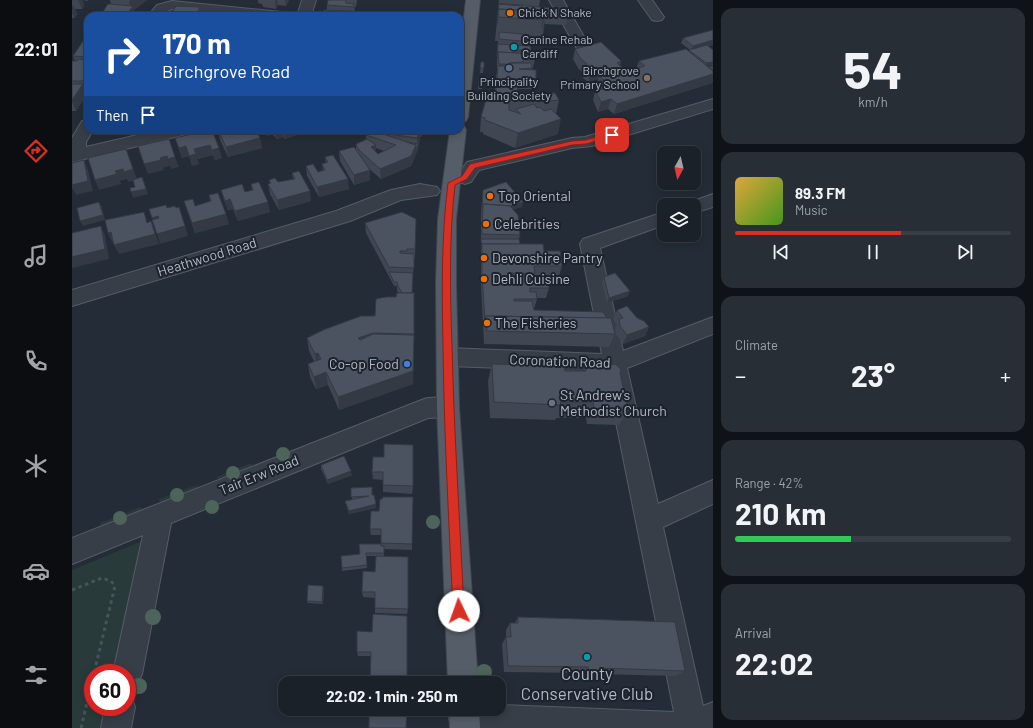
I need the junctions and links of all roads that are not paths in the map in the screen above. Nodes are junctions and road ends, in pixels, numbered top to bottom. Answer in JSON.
{"nodes":[{"id":1,"x":309,"y":0,"type":"edge"},
{"id":2,"x":473,"y":0,"type":"edge"},
{"id":3,"x":556,"y":0,"type":"edge"},
{"id":4,"x":645,"y":0,"type":"edge"},
{"id":5,"x":157,"y":12,"type":"edge"},
{"id":6,"x":242,"y":12,"type":"edge"},
{"id":7,"x":305,"y":12,"type":"edge"},
{"id":8,"x":657,"y":17,"type":"dead end"},
{"id":9,"x":584,"y":49,"type":"edge"},
{"id":10,"x":464,"y":81,"type":"edge"},
{"id":11,"x":713,"y":104,"type":"edge"},
{"id":12,"x":84,"y":132,"type":"edge"},
{"id":13,"x":164,"y":134,"type":"edge"},
{"id":14,"x":457,"y":134,"type":"edge"},
{"id":15,"x":74,"y":155,"type":"edge"},
{"id":16,"x":449,"y":184,"type":"junction"},
{"id":17,"x":657,"y":220,"type":"edge"},
{"id":18,"x":72,"y":298,"type":"edge"},
{"id":19,"x":713,"y":325,"type":"edge"},
{"id":20,"x":448,"y":357,"type":"junction"},
{"id":21,"x":616,"y":363,"type":"junction"},
{"id":22,"x":448,"y":407,"type":"junction"},
{"id":23,"x":713,"y":492,"type":"edge"},
{"id":24,"x":158,"y":516,"type":"junction"},
{"id":25,"x":648,"y":522,"type":"junction"},
{"id":26,"x":72,"y":551,"type":"edge"},
{"id":27,"x":129,"y":664,"type":"edge"},
{"id":28,"x":463,"y":676,"type":"edge"},
{"id":29,"x":118,"y":716,"type":"edge"},
{"id":30,"x":465,"y":719,"type":"edge"},
{"id":31,"x":702,"y":722,"type":"edge"},
{"id":32,"x":116,"y":728,"type":"edge"}],
"edges":[{"from":1,"to":7,"type":"street"},
{"from":2,"to":10,"type":"main road"},
{"from":3,"to":9,"type":"street"},
{"from":4,"to":8,"type":"street"},
{"from":5,"to":6,"type":"street"},
{"from":11,"to":16,"type":"street"},
{"from":12,"to":15,"type":"street"},
{"from":13,"to":15,"type":"street"},
{"from":14,"to":16,"type":"main road"},
{"from":16,"to":18,"type":"street","name":"Heathwood Road"},
{"from":16,"to":20,"type":"main road"},
{"from":17,"to":21,"type":"street"},
{"from":19,"to":21,"type":"street","name":"Coronation Road"},
{"from":20,"to":21,"type":"street","name":"Coronation Road"},
{"from":20,"to":22,"type":"main road"},
{"from":21,"to":25,"type":"street"},
{"from":22,"to":24,"type":"street","name":"Tair Erw Road"},
{"from":22,"to":28,"type":"main road"},
{"from":23,"to":25,"type":"street"},
{"from":24,"to":26,"type":"street","name":"Tair Erw Road"},
{"from":24,"to":27,"type":"street"},
{"from":25,"to":31,"type":"street"},
{"from":29,"to":32,"type":"street"},
{"from":30,"to":31,"type":"street"}]}
